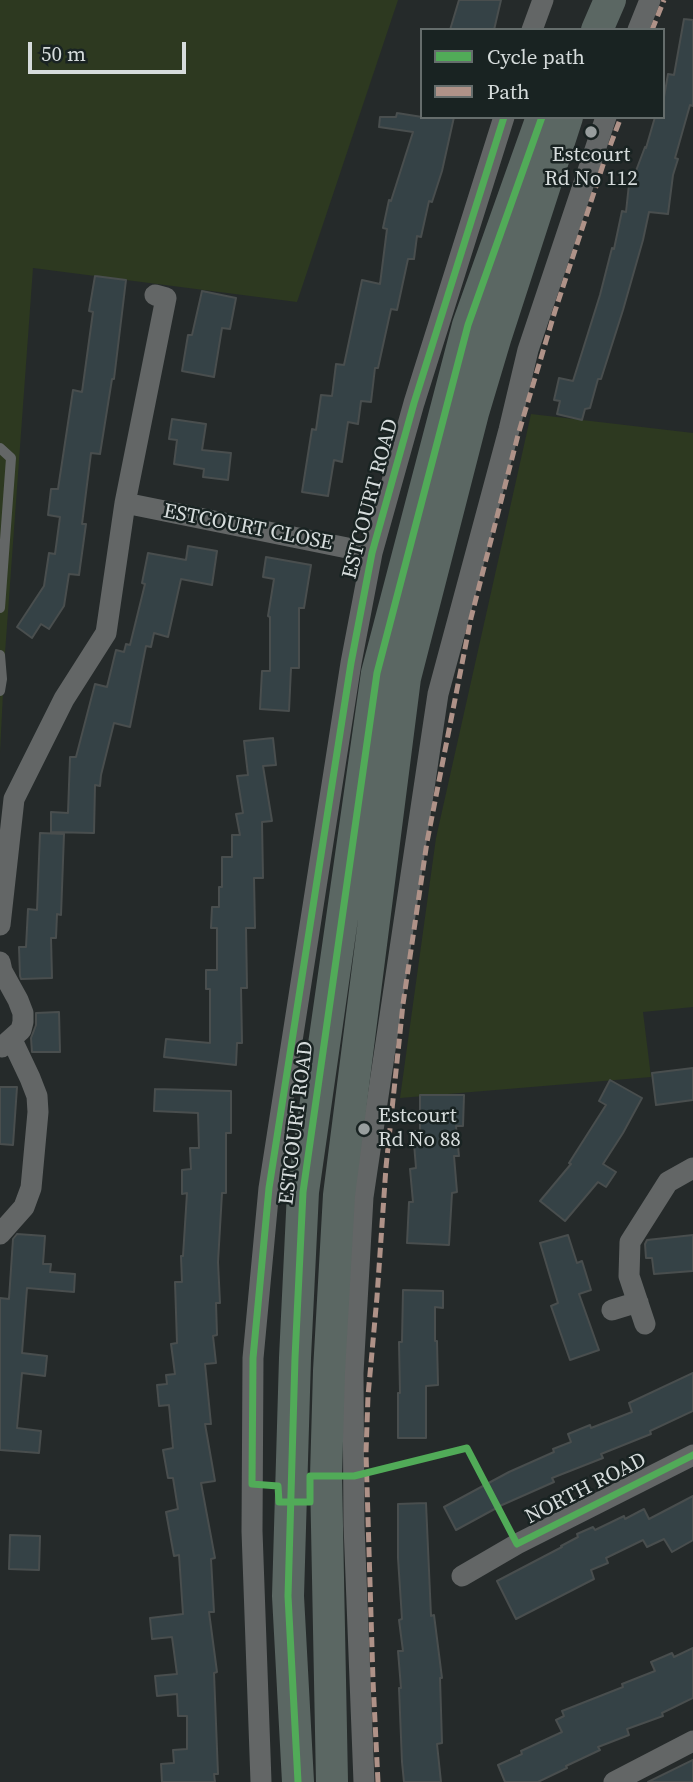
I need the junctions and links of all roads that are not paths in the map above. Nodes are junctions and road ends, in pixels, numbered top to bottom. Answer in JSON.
{"nodes":[{"id":1,"x":543,"y":0,"type":"edge"},
{"id":2,"x":587,"y":0,"type":"edge"},
{"id":3,"x":610,"y":0,"type":"edge"},
{"id":4,"x":650,"y":0,"type":"edge"},
{"id":5,"x":533,"y":28,"type":"edge"},
{"id":6,"x":575,"y":28,"type":"edge"},
{"id":7,"x":598,"y":28,"type":"edge"},
{"id":8,"x":639,"y":28,"type":"edge"},
{"id":9,"x":503,"y":119,"type":"edge"},
{"id":10,"x":541,"y":119,"type":"edge"},
{"id":11,"x":565,"y":119,"type":"edge"},
{"id":12,"x":606,"y":119,"type":"edge"},
{"id":13,"x":166,"y":297,"type":"dead end"},
{"id":14,"x":496,"y":336,"type":"junction"},
{"id":15,"x":528,"y":350,"type":"junction"},
{"id":16,"x":414,"y":403,"type":"junction"},
{"id":17,"x":446,"y":408,"type":"junction"},
{"id":18,"x":0,"y":448,"type":"edge"},
{"id":19,"x":125,"y":503,"type":"junction"},
{"id":20,"x":372,"y":553,"type":"junction"},
{"id":21,"x":0,"y":608,"type":"edge"},
{"id":22,"x":0,"y":655,"type":"edge"},
{"id":23,"x":364,"y":668,"type":"junction"},
{"id":24,"x":0,"y":691,"type":"edge"},
{"id":25,"x":0,"y":925,"type":"edge"},
{"id":26,"x":0,"y":962,"type":"edge"},
{"id":27,"x":6,"y":1044,"type":"edge"},
{"id":28,"x":693,"y":1168,"type":"edge"},
{"id":29,"x":0,"y":1234,"type":"edge"},
{"id":30,"x":638,"y":1302,"type":"junction"},
{"id":31,"x":612,"y":1310,"type":"dead end"},
{"id":32,"x":645,"y":1324,"type":"dead end"},
{"id":33,"x":341,"y":1372,"type":"junction"},
{"id":34,"x":693,"y":1455,"type":"edge"},
{"id":35,"x":462,"y":1576,"type":"dead end"},
{"id":36,"x":693,"y":1741,"type":"edge"},
{"id":37,"x":261,"y":1782,"type":"edge"},
{"id":38,"x":298,"y":1782,"type":"edge"},
{"id":39,"x":332,"y":1782,"type":"edge"},
{"id":40,"x":364,"y":1782,"type":"edge"},
{"id":41,"x":614,"y":1782,"type":"edge"}],
"edges":[{"from":1,"to":5,"type":"street"},
{"from":2,"to":6,"type":"main road"},
{"from":3,"to":7,"type":"main road"},
{"from":4,"to":8,"type":"street"},
{"from":9,"to":16,"type":"street","name":"ESTCOURT ROAD"},
{"from":10,"to":17,"type":"main road","name":"ESTCOURT ROAD"},
{"from":11,"to":14,"type":"main road"},
{"from":12,"to":15,"type":"street"},
{"from":13,"to":19,"type":"street"},
{"from":14,"to":15,"type":"street"},
{"from":14,"to":33,"type":"main road"},
{"from":15,"to":33,"type":"street"},
{"from":16,"to":17,"type":"street","name":"ESTCOURT ROAD"},
{"from":16,"to":20,"type":"street","name":"ESTCOURT ROAD"},
{"from":17,"to":23,"type":"main road","name":"ESTCOURT ROAD"},
{"from":18,"to":21,"type":"lane"},
{"from":19,"to":20,"type":"street","name":"ESTCOURT CLOSE"},
{"from":19,"to":25,"type":"street"},
{"from":20,"to":23,"type":"street","name":"ESTCOURT ROAD"},
{"from":22,"to":24,"type":"lane"},
{"from":23,"to":37,"type":"street","name":"ESTCOURT ROAD"},
{"from":23,"to":38,"type":"main road","name":"ESTCOURT ROAD"},
{"from":26,"to":27,"type":"street"},
{"from":27,"to":29,"type":"street"},
{"from":28,"to":30,"type":"street"},
{"from":30,"to":31,"type":"street"},
{"from":30,"to":32,"type":"street"},
{"from":33,"to":39,"type":"main road"},
{"from":33,"to":40,"type":"street"},
{"from":34,"to":35,"type":"street","name":"NORTH ROAD"},
{"from":36,"to":41,"type":"street"}]}
